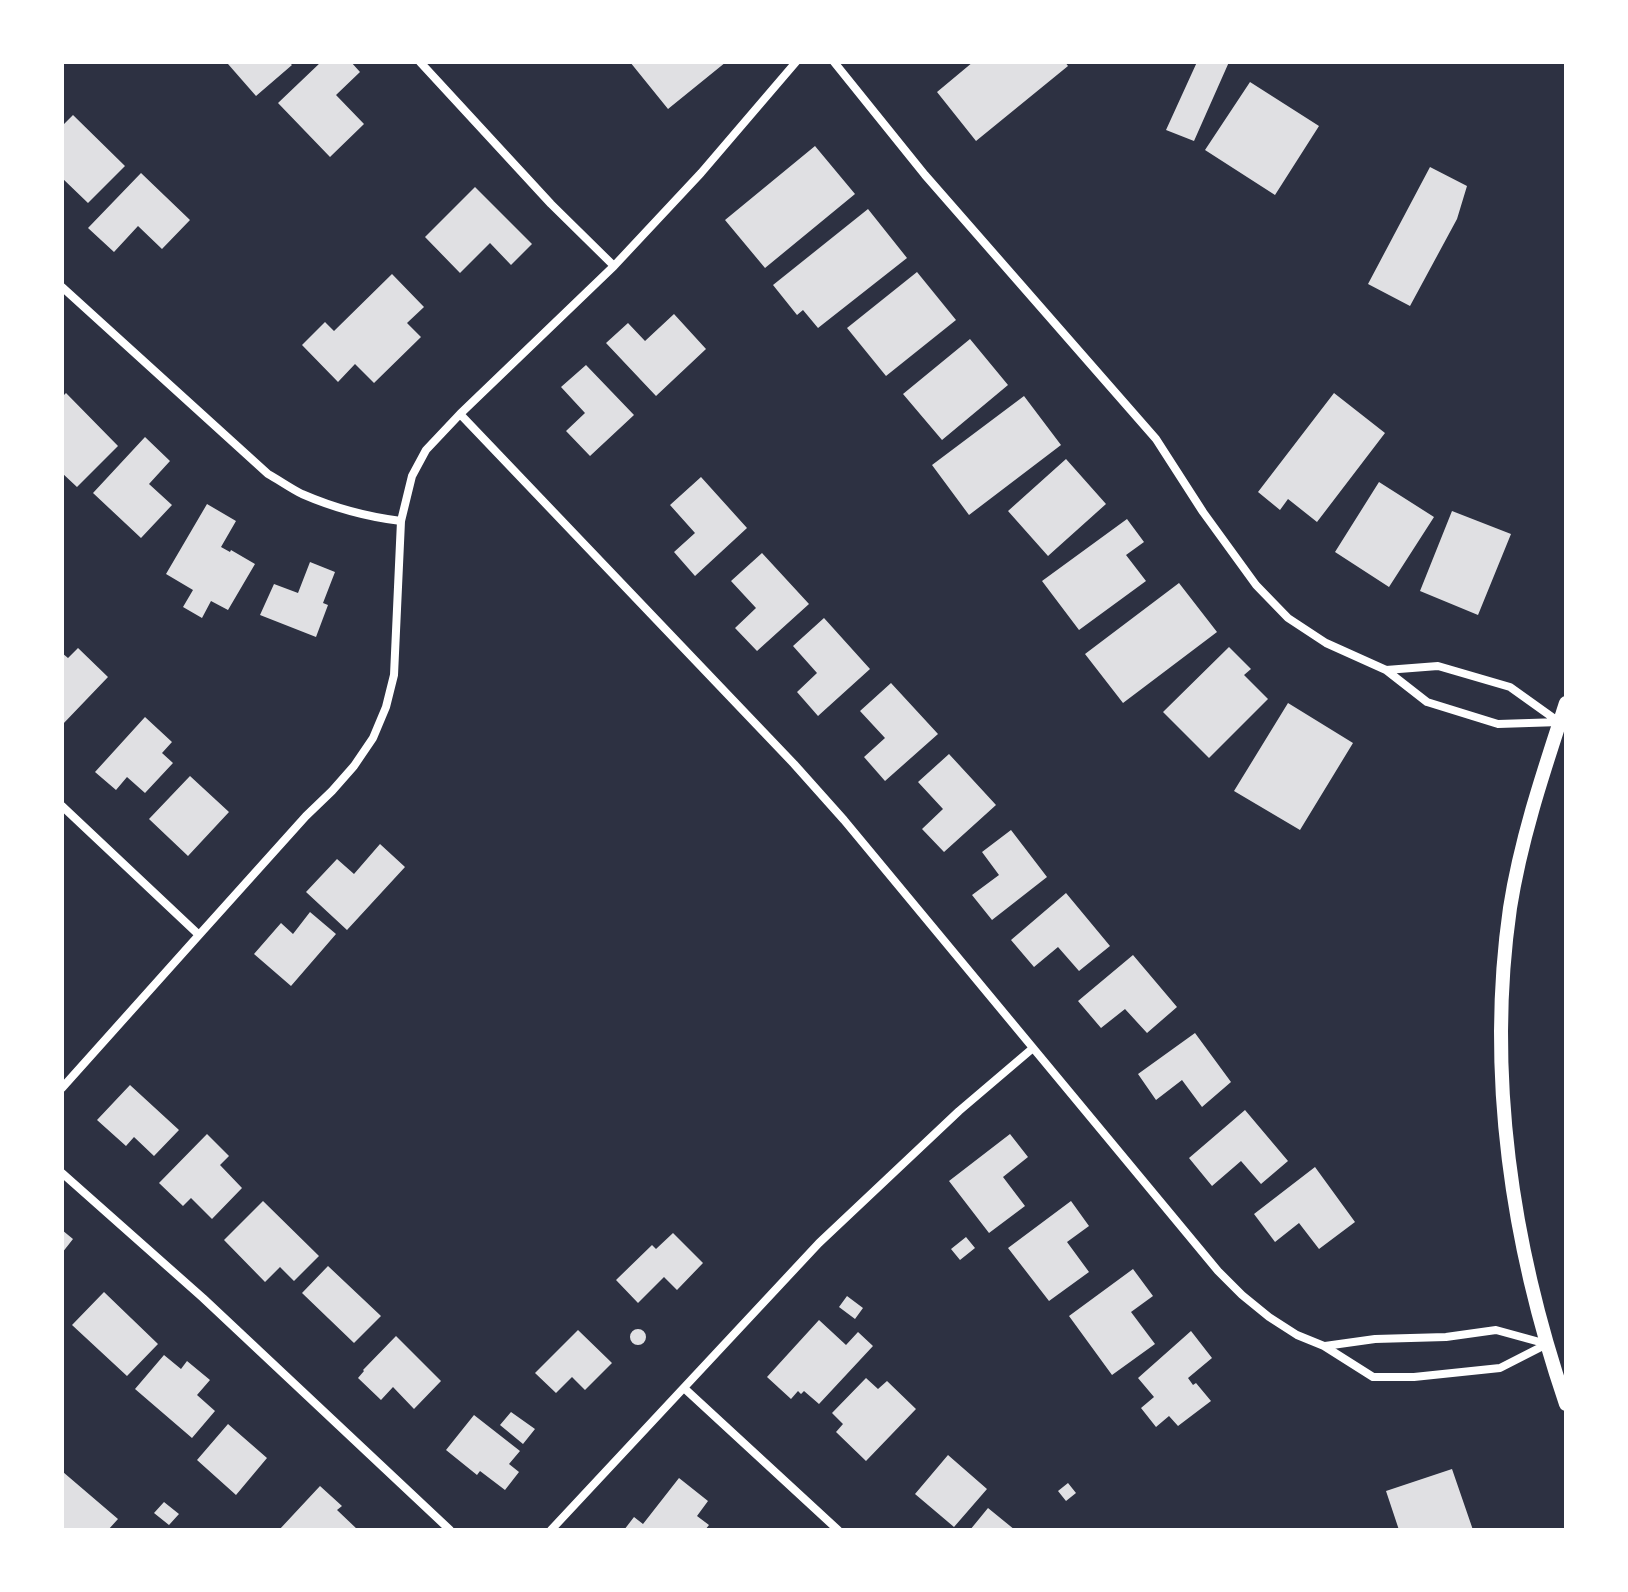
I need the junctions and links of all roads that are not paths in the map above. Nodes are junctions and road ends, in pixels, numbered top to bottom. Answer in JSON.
{"nodes":[{"id":1,"x":420,"y":62,"type":"edge"},
{"id":2,"x":796,"y":62,"type":"edge"},
{"id":3,"x":834,"y":62,"type":"edge"},
{"id":4,"x":614,"y":266,"type":"junction"},
{"id":5,"x":62,"y":287,"type":"edge"},
{"id":6,"x":460,"y":414,"type":"junction"},
{"id":7,"x":401,"y":521,"type":"junction"},
{"id":8,"x":1386,"y":670,"type":"junction"},
{"id":9,"x":1566,"y":703,"type":"edge"},
{"id":10,"x":1560,"y":722,"type":"junction"},
{"id":11,"x":62,"y":806,"type":"edge"},
{"id":12,"x":199,"y":935,"type":"junction"},
{"id":13,"x":1033,"y":1048,"type":"junction"},
{"id":14,"x":62,"y":1088,"type":"edge"},
{"id":15,"x":62,"y":1173,"type":"edge"},
{"id":16,"x":1547,"y":1344,"type":"junction"},
{"id":17,"x":1324,"y":1346,"type":"junction"},
{"id":18,"x":684,"y":1388,"type":"junction"},
{"id":19,"x":1566,"y":1404,"type":"edge"},
{"id":20,"x":450,"y":1530,"type":"edge"},
{"id":21,"x":551,"y":1530,"type":"edge"},
{"id":22,"x":838,"y":1530,"type":"edge"}],
"edges":[{"from":1,"to":4,"type":"street"},
{"from":2,"to":4,"type":"street"},
{"from":3,"to":8,"type":"street"},
{"from":4,"to":6,"type":"street"},
{"from":5,"to":7,"type":"street"},
{"from":6,"to":7,"type":"street"},
{"from":6,"to":13,"type":"street"},
{"from":7,"to":12,"type":"street"},
{"from":8,"to":10,"type":"street"},
{"from":8,"to":10,"type":"street"},
{"from":9,"to":10,"type":"street"},
{"from":10,"to":16,"type":"street"},
{"from":11,"to":12,"type":"street"},
{"from":12,"to":14,"type":"street"},
{"from":13,"to":17,"type":"street"},
{"from":13,"to":18,"type":"street"},
{"from":15,"to":20,"type":"street"},
{"from":16,"to":17,"type":"street"},
{"from":16,"to":17,"type":"street"},
{"from":16,"to":19,"type":"street"},
{"from":18,"to":21,"type":"street"},
{"from":18,"to":22,"type":"street"}]}
